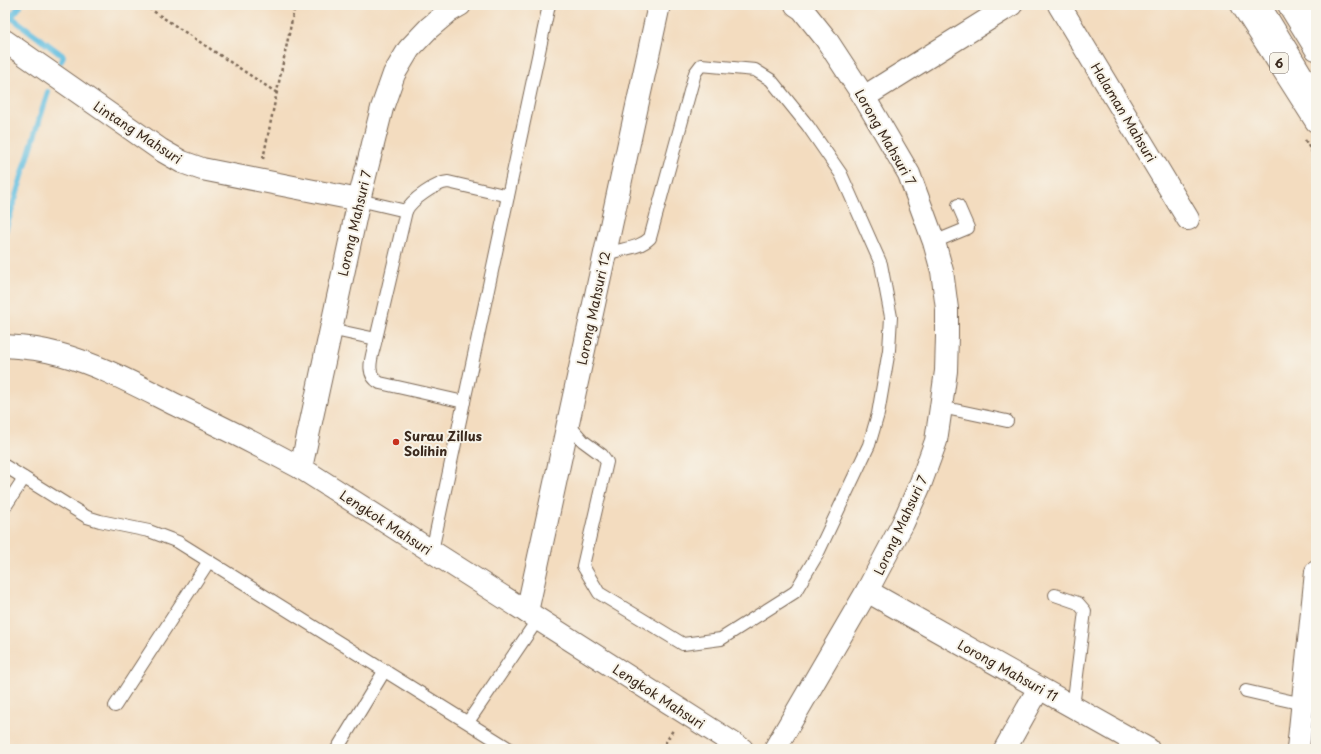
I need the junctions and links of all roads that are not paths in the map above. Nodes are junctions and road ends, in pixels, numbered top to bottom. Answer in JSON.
{"nodes":[{"id":1,"x":460,"y":5,"type":"edge"},
{"id":2,"x":549,"y":5,"type":"edge"},
{"id":3,"x":659,"y":5,"type":"edge"},
{"id":4,"x":796,"y":5,"type":"edge"},
{"id":5,"x":1011,"y":5,"type":"edge"},
{"id":6,"x":1059,"y":5,"type":"edge"},
{"id":7,"x":1242,"y":5,"type":"edge"},
{"id":8,"x":1259,"y":5,"type":"edge"},
{"id":9,"x":1289,"y":5,"type":"edge"},
{"id":10,"x":1308,"y":5,"type":"edge"},
{"id":11,"x":1316,"y":18,"type":"edge"},
{"id":12,"x":5,"y":41,"type":"edge"},
{"id":13,"x":1316,"y":49,"type":"edge"},
{"id":14,"x":864,"y":97,"type":"junction"},
{"id":15,"x":1316,"y":99,"type":"edge"},
{"id":16,"x":1316,"y":121,"type":"edge"},
{"id":17,"x":508,"y":196,"type":"junction"},
{"id":18,"x":359,"y":200,"type":"junction"},
{"id":19,"x":958,"y":204,"type":"dead end"},
{"id":20,"x":406,"y":211,"type":"junction"},
{"id":21,"x":1188,"y":219,"type":"dead end"},
{"id":22,"x":934,"y":242,"type":"junction"},
{"id":23,"x":604,"y":255,"type":"junction"},
{"id":24,"x":330,"y":329,"type":"junction"},
{"id":25,"x":376,"y":339,"type":"junction"},
{"id":26,"x":5,"y":346,"type":"edge"},
{"id":27,"x":464,"y":402,"type":"junction"},
{"id":28,"x":941,"y":407,"type":"junction"},
{"id":29,"x":1007,"y":421,"type":"dead end"},
{"id":30,"x":568,"y":424,"type":"junction"},
{"id":31,"x":5,"y":466,"type":"edge"},
{"id":32,"x":301,"y":468,"type":"junction"},
{"id":33,"x":24,"y":478,"type":"junction"},
{"id":34,"x":5,"y":506,"type":"edge"},
{"id":35,"x":432,"y":551,"type":"junction"},
{"id":36,"x":209,"y":561,"type":"junction"},
{"id":37,"x":1316,"y":572,"type":"edge"},
{"id":38,"x":867,"y":591,"type":"junction"},
{"id":39,"x":1055,"y":595,"type":"dead end"},
{"id":40,"x":532,"y":615,"type":"junction"},
{"id":41,"x":1312,"y":655,"type":"edge"},
{"id":42,"x":385,"y":670,"type":"junction"},
{"id":43,"x":1039,"y":688,"type":"junction"},
{"id":44,"x":1246,"y":691,"type":"dead end"},
{"id":45,"x":1303,"y":704,"type":"junction"},
{"id":46,"x":116,"y":706,"type":"dead end"},
{"id":47,"x":1073,"y":707,"type":"junction"},
{"id":48,"x":468,"y":722,"type":"junction"},
{"id":49,"x":337,"y":749,"type":"edge"},
{"id":50,"x":510,"y":749,"type":"edge"},
{"id":51,"x":742,"y":749,"type":"edge"},
{"id":52,"x":776,"y":749,"type":"edge"},
{"id":53,"x":1005,"y":749,"type":"edge"},
{"id":54,"x":1148,"y":749,"type":"edge"},
{"id":55,"x":1298,"y":749,"type":"edge"}],
"edges":[{"from":1,"to":18,"type":"main road","name":"Lorong Mahsuri 7"},
{"from":2,"to":17,"type":"lane"},
{"from":3,"to":23,"type":"main road","name":"Lorong Mahsuri 12"},
{"from":4,"to":14,"type":"main road","name":"Lorong Mahsuri 7"},
{"from":5,"to":14,"type":"main road"},
{"from":6,"to":21,"type":"main road","name":"Halaman Mahsuri"},
{"from":7,"to":16,"type":"main road","number":"6"},
{"from":8,"to":15,"type":"main road","number":"6"},
{"from":9,"to":13,"type":"main road"},
{"from":10,"to":11,"type":"main road"},
{"from":12,"to":18,"type":"main road","name":"Lintang Mahsuri"},
{"from":14,"to":22,"type":"main road","name":"Lorong Mahsuri 7"},
{"from":17,"to":20,"type":"lane"},
{"from":17,"to":27,"type":"lane"},
{"from":18,"to":20,"type":"lane"},
{"from":18,"to":24,"type":"main road","name":"Lorong Mahsuri 7"},
{"from":19,"to":22,"type":"lane"},
{"from":20,"to":25,"type":"lane"},
{"from":22,"to":28,"type":"main road","name":"Lorong Mahsuri 7"},
{"from":23,"to":30,"type":"main road","name":"Lorong Mahsuri 12"},
{"from":23,"to":30,"type":"lane"},
{"from":24,"to":25,"type":"lane"},
{"from":24,"to":32,"type":"main road","name":"Lorong Mahsuri 7"},
{"from":25,"to":27,"type":"lane"},
{"from":26,"to":32,"type":"main road","name":"Lengkok Mahsuri"},
{"from":27,"to":35,"type":"lane"},
{"from":28,"to":29,"type":"lane"},
{"from":28,"to":38,"type":"main road","name":"Lorong Mahsuri 7"},
{"from":30,"to":40,"type":"main road","name":"Lorong Mahsuri 12"},
{"from":31,"to":33,"type":"lane"},
{"from":32,"to":35,"type":"main road","name":"Lengkok Mahsuri"},
{"from":33,"to":34,"type":"lane"},
{"from":33,"to":36,"type":"lane"},
{"from":35,"to":40,"type":"main road","name":"Lengkok Mahsuri"},
{"from":36,"to":42,"type":"lane"},
{"from":36,"to":46,"type":"lane"},
{"from":37,"to":41,"type":"main road"},
{"from":38,"to":43,"type":"main road","name":"Lorong Mahsuri 11"},
{"from":38,"to":52,"type":"main road","name":"Lorong Mahsuri 7"},
{"from":39,"to":47,"type":"lane"},
{"from":40,"to":48,"type":"lane"},
{"from":40,"to":51,"type":"main road","name":"Lengkok Mahsuri"},
{"from":41,"to":45,"type":"main road"},
{"from":42,"to":48,"type":"lane"},
{"from":42,"to":49,"type":"lane"},
{"from":43,"to":47,"type":"main road","name":"Lorong Mahsuri 11"},
{"from":43,"to":53,"type":"main road"},
{"from":44,"to":45,"type":"lane"},
{"from":45,"to":55,"type":"main road"},
{"from":47,"to":54,"type":"main road","name":"Lorong Mahsuri 11"},
{"from":48,"to":50,"type":"lane"}]}
